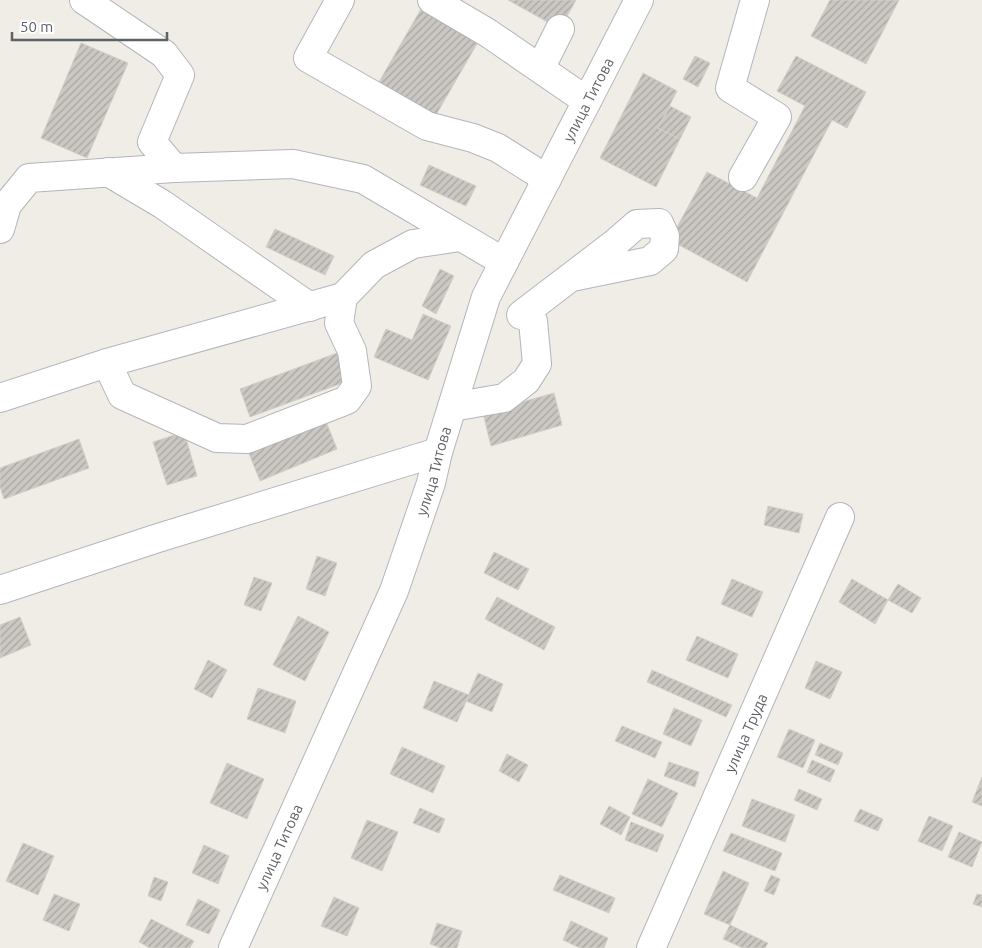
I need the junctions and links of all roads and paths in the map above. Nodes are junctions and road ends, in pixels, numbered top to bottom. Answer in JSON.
{"nodes":[{"id":1,"x":84,"y":0,"type":"edge"},
{"id":2,"x":340,"y":0,"type":"edge"},
{"id":3,"x":432,"y":0,"type":"edge"},
{"id":4,"x":639,"y":0,"type":"edge"},
{"id":5,"x":755,"y":0,"type":"edge"},
{"id":6,"x":560,"y":29,"type":"dead end"},
{"id":7,"x":545,"y":58,"type":"dead end"},
{"id":8,"x":587,"y":102,"type":"junction"},
{"id":9,"x":174,"y":168,"type":"junction"},
{"id":10,"x":108,"y":172,"type":"junction"},
{"id":11,"x":743,"y":177,"type":"dead end"},
{"id":12,"x":547,"y":179,"type":"junction"},
{"id":13,"x":0,"y":229,"type":"edge"},
{"id":14,"x":460,"y":236,"type":"junction"},
{"id":15,"x":504,"y":262,"type":"junction"},
{"id":16,"x":572,"y":277,"type":"dead end"},
{"id":17,"x":343,"y":297,"type":"junction"},
{"id":18,"x":310,"y":307,"type":"junction"},
{"id":19,"x":108,"y":363,"type":"junction"},
{"id":20,"x":0,"y":398,"type":"edge"},
{"id":21,"x":452,"y":407,"type":"junction"},
{"id":22,"x":438,"y":452,"type":"junction"},
{"id":23,"x":840,"y":517,"type":"dead end"},
{"id":24,"x":0,"y":590,"type":"edge"},
{"id":25,"x":233,"y":948,"type":"edge"},
{"id":26,"x":651,"y":948,"type":"edge"}],
"edges":[{"from":1,"to":9,"type":"street"},
{"from":2,"to":12,"type":"street"},
{"from":3,"to":8,"type":"street"},
{"from":4,"to":8,"type":"street","name":"улица Титова"},
{"from":5,"to":11,"type":"street"},
{"from":6,"to":7,"type":"street"},
{"from":8,"to":12,"type":"street","name":"улица Титова"},
{"from":9,"to":10,"type":"street"},
{"from":9,"to":14,"type":"street"},
{"from":10,"to":13,"type":"street"},
{"from":10,"to":18,"type":"street"},
{"from":12,"to":15,"type":"street","name":"улица Титова"},
{"from":14,"to":15,"type":"street"},
{"from":14,"to":17,"type":"street"},
{"from":15,"to":21,"type":"street","name":"улица Титова"},
{"from":16,"to":21,"type":"street"},
{"from":17,"to":18,"type":"street"},
{"from":17,"to":19,"type":"street"},
{"from":18,"to":19,"type":"street"},
{"from":19,"to":20,"type":"street"},
{"from":21,"to":22,"type":"street","name":"улица Титова"},
{"from":22,"to":24,"type":"street"},
{"from":22,"to":25,"type":"street","name":"улица Титова"},
{"from":23,"to":26,"type":"street","name":"улица Труда"}]}
